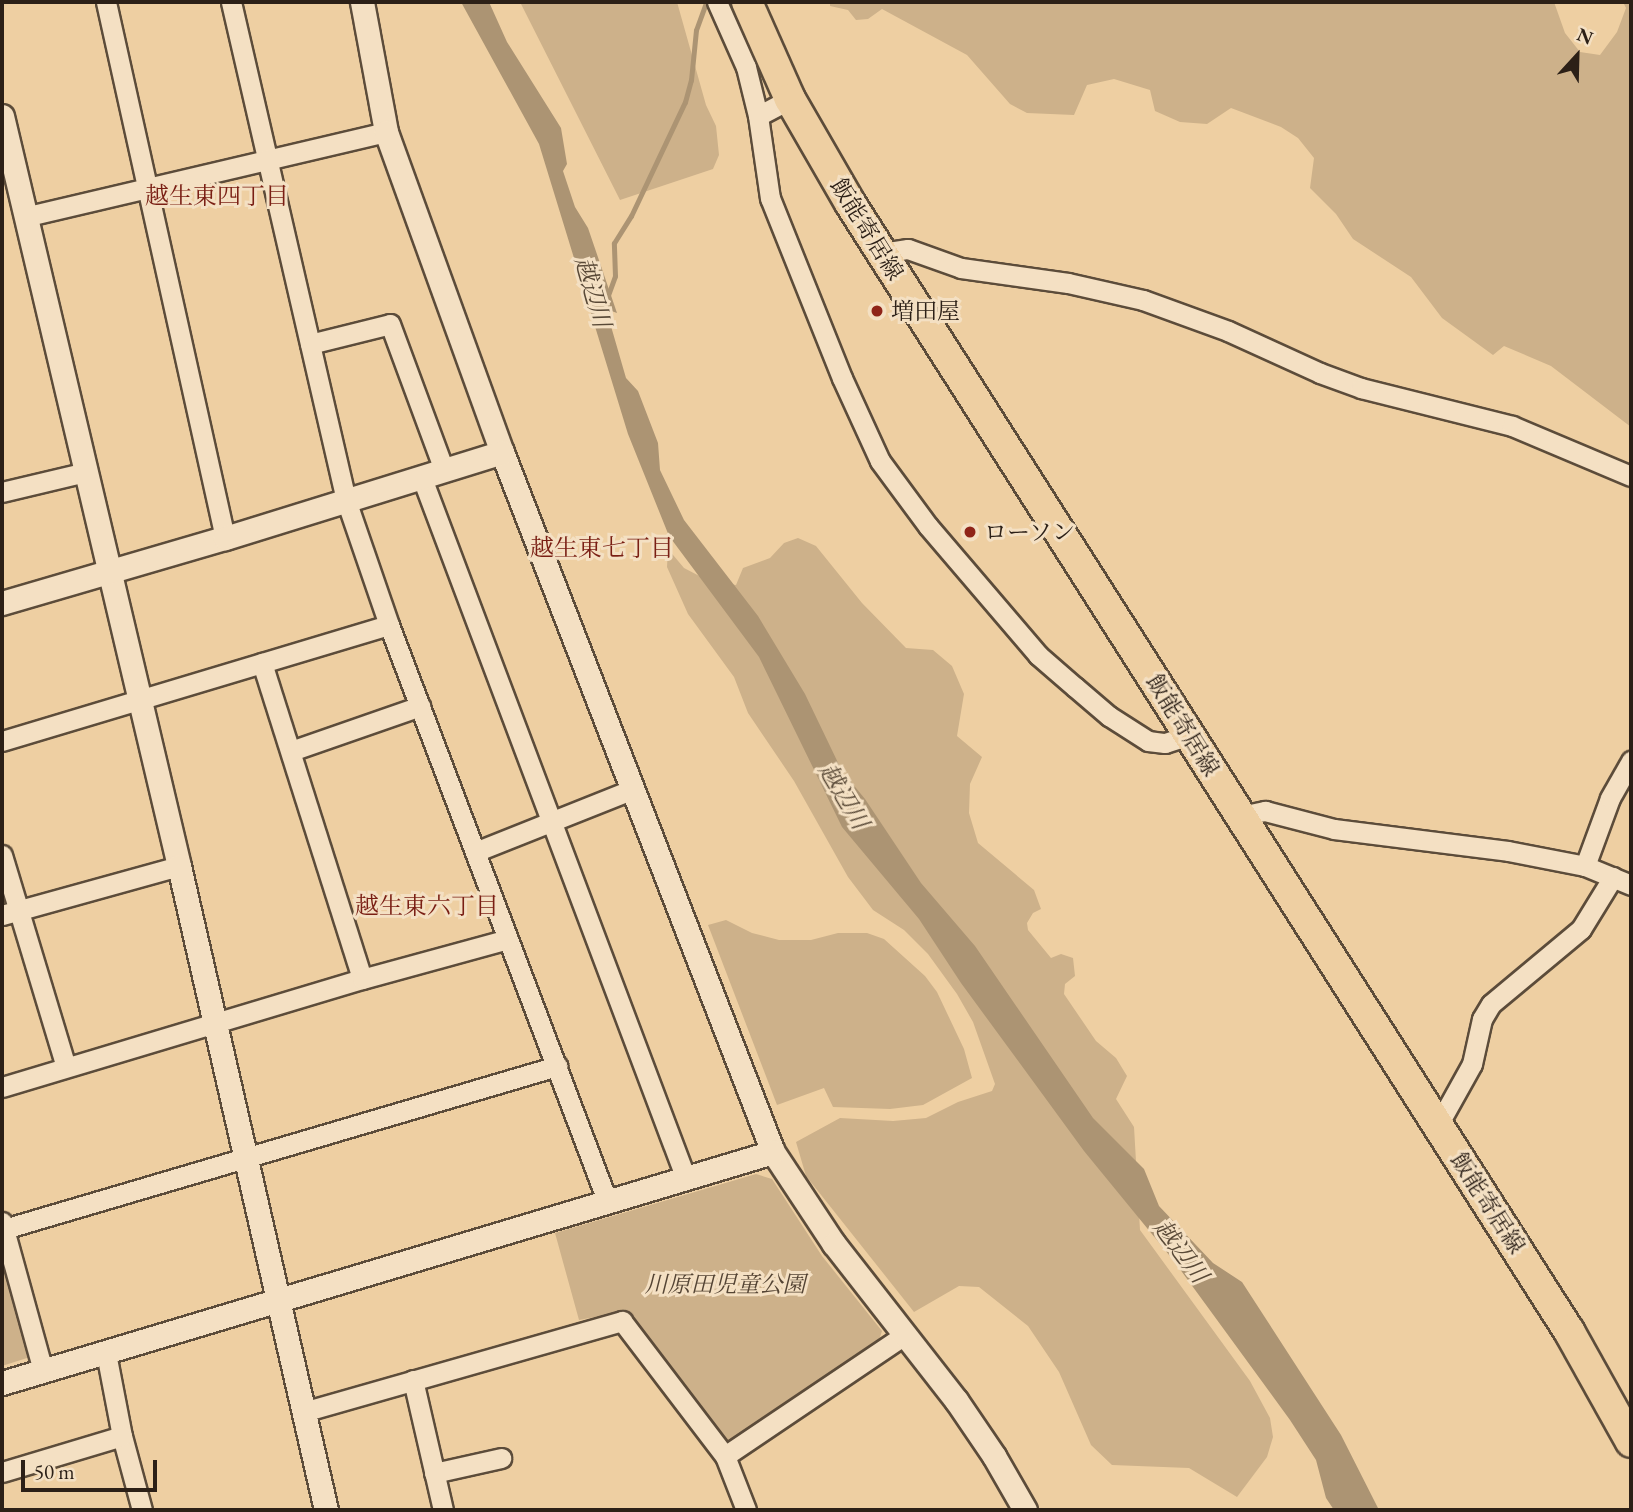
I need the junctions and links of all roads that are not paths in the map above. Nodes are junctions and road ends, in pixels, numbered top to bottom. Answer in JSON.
{"nodes":[{"id":1,"x":106,"y":2,"type":"edge"},
{"id":2,"x":231,"y":2,"type":"edge"},
{"id":3,"x":362,"y":2,"type":"edge"},
{"id":4,"x":717,"y":2,"type":"edge"},
{"id":5,"x":747,"y":2,"type":"edge"},
{"id":6,"x":790,"y":99,"type":"junction"},
{"id":7,"x":2,"y":116,"type":"edge"},
{"id":8,"x":758,"y":116,"type":"junction"},
{"id":9,"x":386,"y":132,"type":"junction"},
{"id":10,"x":268,"y":159,"type":"junction"},
{"id":11,"x":8,"y":173,"type":"edge"},
{"id":12,"x":148,"y":188,"type":"junction"},
{"id":13,"x":28,"y":216,"type":"junction"},
{"id":14,"x":882,"y":253,"type":"junction"},
{"id":15,"x":310,"y":344,"type":"junction"},
{"id":16,"x":502,"y":452,"type":"junction"},
{"id":17,"x":444,"y":470,"type":"junction"},
{"id":18,"x":86,"y":472,"type":"junction"},
{"id":19,"x":1631,"y":476,"type":"edge"},
{"id":20,"x":422,"y":478,"type":"junction"},
{"id":21,"x":2,"y":492,"type":"edge"},
{"id":22,"x":346,"y":500,"type":"junction"},
{"id":23,"x":225,"y":538,"type":"junction"},
{"id":24,"x":108,"y":570,"type":"junction"},
{"id":25,"x":2,"y":603,"type":"edge"},
{"id":26,"x":389,"y":625,"type":"junction"},
{"id":27,"x":262,"y":663,"type":"junction"},
{"id":28,"x":139,"y":700,"type":"junction"},
{"id":29,"x":420,"y":706,"type":"junction"},
{"id":30,"x":1189,"y":736,"type":"junction"},
{"id":31,"x":2,"y":741,"type":"edge"},
{"id":32,"x":291,"y":751,"type":"junction"},
{"id":33,"x":1631,"y":761,"type":"edge"},
{"id":34,"x":631,"y":790,"type":"junction"},
{"id":35,"x":1241,"y":816,"type":"junction"},
{"id":36,"x":551,"y":823,"type":"junction"},
{"id":37,"x":475,"y":852,"type":"junction"},
{"id":38,"x":2,"y":855,"type":"edge"},
{"id":39,"x":179,"y":866,"type":"junction"},
{"id":40,"x":1586,"y":866,"type":"junction"},
{"id":41,"x":1622,"y":881,"type":"edge"},
{"id":42,"x":10,"y":912,"type":"edge"},
{"id":43,"x":508,"y":939,"type":"junction"},
{"id":44,"x":362,"y":979,"type":"junction"},
{"id":45,"x":215,"y":1023,"type":"junction"},
{"id":46,"x":557,"y":1066,"type":"junction"},
{"id":47,"x":66,"y":1067,"type":"junction"},
{"id":48,"x":2,"y":1087,"type":"edge"},
{"id":49,"x":1438,"y":1125,"type":"junction"},
{"id":50,"x":773,"y":1152,"type":"junction"},
{"id":51,"x":243,"y":1156,"type":"junction"},
{"id":52,"x":686,"y":1179,"type":"junction"},
{"id":53,"x":608,"y":1203,"type":"junction"},
{"id":54,"x":3,"y":1226,"type":"edge"},
{"id":55,"x":277,"y":1301,"type":"junction"},
{"id":56,"x":905,"y":1334,"type":"junction"},
{"id":57,"x":106,"y":1353,"type":"junction"},
{"id":58,"x":43,"y":1371,"type":"junction"},
{"id":59,"x":413,"y":1380,"type":"junction"},
{"id":60,"x":2,"y":1383,"type":"edge"},
{"id":61,"x":303,"y":1412,"type":"junction"},
{"id":62,"x":122,"y":1436,"type":"junction"},
{"id":63,"x":1631,"y":1442,"type":"edge"},
{"id":64,"x":725,"y":1456,"type":"junction"},
{"id":65,"x":500,"y":1458,"type":"dead end"},
{"id":66,"x":2,"y":1472,"type":"edge"},
{"id":67,"x":434,"y":1473,"type":"junction"},
{"id":68,"x":142,"y":1510,"type":"edge"},
{"id":69,"x":326,"y":1510,"type":"edge"},
{"id":70,"x":443,"y":1510,"type":"edge"},
{"id":71,"x":747,"y":1510,"type":"edge"},
{"id":72,"x":1025,"y":1510,"type":"edge"}],
"edges":[{"from":1,"to":12,"type":"street"},
{"from":2,"to":10,"type":"street"},
{"from":3,"to":9,"type":"street"},
{"from":4,"to":8,"type":"street"},
{"from":5,"to":6,"type":"main road","name":"飯能寄居線"},
{"from":6,"to":8,"type":"street"},
{"from":6,"to":14,"type":"main road","name":"飯能寄居線"},
{"from":7,"to":11,"type":"street"},
{"from":8,"to":30,"type":"street"},
{"from":9,"to":10,"type":"street"},
{"from":9,"to":16,"type":"street"},
{"from":10,"to":12,"type":"street"},
{"from":10,"to":15,"type":"street"},
{"from":11,"to":13,"type":"street"},
{"from":12,"to":13,"type":"street"},
{"from":12,"to":23,"type":"street"},
{"from":13,"to":18,"type":"street"},
{"from":14,"to":19,"type":"street"},
{"from":14,"to":30,"type":"main road","name":"飯能寄居線"},
{"from":15,"to":17,"type":"street"},
{"from":15,"to":22,"type":"street"},
{"from":16,"to":17,"type":"street"},
{"from":16,"to":34,"type":"street"},
{"from":17,"to":20,"type":"street"},
{"from":18,"to":21,"type":"street"},
{"from":18,"to":24,"type":"street"},
{"from":20,"to":22,"type":"street"},
{"from":20,"to":36,"type":"street"},
{"from":22,"to":23,"type":"street"},
{"from":22,"to":26,"type":"street"},
{"from":23,"to":24,"type":"street"},
{"from":24,"to":25,"type":"street"},
{"from":24,"to":28,"type":"street"},
{"from":26,"to":27,"type":"street"},
{"from":26,"to":29,"type":"street"},
{"from":27,"to":28,"type":"street"},
{"from":27,"to":32,"type":"street"},
{"from":28,"to":31,"type":"street"},
{"from":28,"to":39,"type":"street"},
{"from":29,"to":32,"type":"street"},
{"from":29,"to":37,"type":"street"},
{"from":30,"to":35,"type":"main road","name":"飯能寄居線"},
{"from":32,"to":44,"type":"street"},
{"from":33,"to":40,"type":"street"},
{"from":34,"to":36,"type":"street"},
{"from":34,"to":50,"type":"street"},
{"from":35,"to":40,"type":"street"},
{"from":35,"to":49,"type":"main road","name":"飯能寄居線"},
{"from":36,"to":37,"type":"street"},
{"from":36,"to":52,"type":"street"},
{"from":37,"to":43,"type":"street"},
{"from":38,"to":42,"type":"street"},
{"from":39,"to":42,"type":"street"},
{"from":39,"to":45,"type":"street"},
{"from":40,"to":41,"type":"street"},
{"from":41,"to":49,"type":"street"},
{"from":42,"to":47,"type":"street"},
{"from":43,"to":44,"type":"street"},
{"from":43,"to":46,"type":"street"},
{"from":44,"to":45,"type":"street"},
{"from":45,"to":47,"type":"street"},
{"from":45,"to":51,"type":"street"},
{"from":46,"to":51,"type":"street"},
{"from":46,"to":53,"type":"street"},
{"from":47,"to":48,"type":"street"},
{"from":49,"to":63,"type":"main road","name":"飯能寄居線"},
{"from":50,"to":52,"type":"street"},
{"from":50,"to":56,"type":"street"},
{"from":51,"to":54,"type":"street"},
{"from":51,"to":55,"type":"street"},
{"from":52,"to":53,"type":"street"},
{"from":53,"to":55,"type":"street"},
{"from":54,"to":58,"type":"street"},
{"from":55,"to":57,"type":"street"},
{"from":55,"to":61,"type":"street"},
{"from":56,"to":64,"type":"street"},
{"from":56,"to":72,"type":"street"},
{"from":57,"to":58,"type":"street"},
{"from":57,"to":62,"type":"street"},
{"from":58,"to":60,"type":"street"},
{"from":59,"to":61,"type":"street"},
{"from":59,"to":64,"type":"street"},
{"from":59,"to":67,"type":"street"},
{"from":61,"to":69,"type":"street"},
{"from":62,"to":66,"type":"street"},
{"from":62,"to":68,"type":"street"},
{"from":64,"to":71,"type":"street"},
{"from":65,"to":67,"type":"street"},
{"from":67,"to":70,"type":"street"}]}
